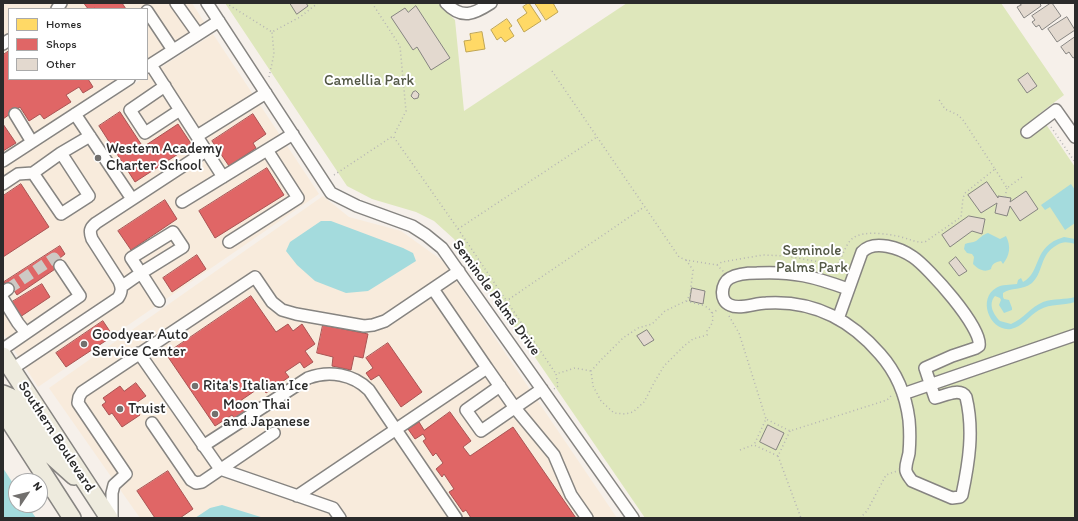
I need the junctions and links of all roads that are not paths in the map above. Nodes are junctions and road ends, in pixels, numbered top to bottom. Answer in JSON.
{"nodes":[{"id":1,"x":176,"y":3,"type":"edge"},
{"id":2,"x":207,"y":3,"type":"edge"},
{"id":3,"x":446,"y":3,"type":"edge"},
{"id":4,"x":491,"y":3,"type":"edge"},
{"id":5,"x":148,"y":13,"type":"edge"},
{"id":6,"x":219,"y":21,"type":"junction"},
{"id":7,"x":198,"y":34,"type":"junction"},
{"id":8,"x":173,"y":50,"type":"junction"},
{"id":9,"x":149,"y":66,"type":"edge"},
{"id":10,"x":127,"y":80,"type":"edge"},
{"id":11,"x":165,"y":86,"type":"junction"},
{"id":12,"x":266,"y":93,"type":"junction"},
{"id":13,"x":180,"y":110,"type":"junction"},
{"id":14,"x":14,"y":114,"type":"dead end"},
{"id":15,"x":75,"y":114,"type":"junction"},
{"id":16,"x":1027,"y":132,"type":"dead end"},
{"id":17,"x":293,"y":134,"type":"junction"},
{"id":18,"x":90,"y":136,"type":"junction"},
{"id":19,"x":197,"y":136,"type":"junction"},
{"id":20,"x":1075,"y":137,"type":"edge"},
{"id":21,"x":32,"y":142,"type":"junction"},
{"id":22,"x":267,"y":150,"type":"junction"},
{"id":23,"x":206,"y":151,"type":"junction"},
{"id":24,"x":61,"y":153,"type":"junction"},
{"id":25,"x":3,"y":161,"type":"edge"},
{"id":26,"x":33,"y":173,"type":"junction"},
{"id":27,"x":223,"y":177,"type":"junction"},
{"id":28,"x":3,"y":184,"type":"edge"},
{"id":29,"x":132,"y":199,"type":"junction"},
{"id":30,"x":182,"y":202,"type":"dead end"},
{"id":31,"x":228,"y":242,"type":"dead end"},
{"id":32,"x":60,"y":266,"type":"dead end"},
{"id":33,"x":459,"y":271,"type":"junction"},
{"id":34,"x":121,"y":287,"type":"junction"},
{"id":35,"x":433,"y":289,"type":"junction"},
{"id":36,"x":848,"y":289,"type":"junction"},
{"id":37,"x":3,"y":299,"type":"edge"},
{"id":38,"x":159,"y":301,"type":"dead end"},
{"id":39,"x":838,"y":319,"type":"junction"},
{"id":40,"x":26,"y":333,"type":"junction"},
{"id":41,"x":1075,"y":335,"type":"edge"},
{"id":42,"x":3,"y":349,"type":"edge"},
{"id":43,"x":139,"y":353,"type":"junction"},
{"id":44,"x":6,"y":365,"type":"edge"},
{"id":45,"x":487,"y":368,"type":"junction"},
{"id":46,"x":931,"y":385,"type":"junction"},
{"id":47,"x":500,"y":386,"type":"junction"},
{"id":48,"x":542,"y":389,"type":"junction"},
{"id":49,"x":902,"y":390,"type":"junction"},
{"id":50,"x":3,"y":394,"type":"edge"},
{"id":51,"x":514,"y":408,"type":"junction"},
{"id":52,"x":3,"y":412,"type":"edge"},
{"id":53,"x":152,"y":423,"type":"dead end"},
{"id":54,"x":396,"y":430,"type":"junction"},
{"id":55,"x":274,"y":433,"type":"dead end"},
{"id":56,"x":203,"y":446,"type":"junction"},
{"id":57,"x":220,"y":469,"type":"junction"},
{"id":58,"x":92,"y":493,"type":"junction"},
{"id":59,"x":297,"y":496,"type":"junction"},
{"id":60,"x":72,"y":518,"type":"edge"},
{"id":61,"x":109,"y":518,"type":"edge"},
{"id":62,"x":112,"y":518,"type":"edge"},
{"id":63,"x":340,"y":518,"type":"edge"},
{"id":64,"x":456,"y":518,"type":"edge"},
{"id":65,"x":587,"y":518,"type":"edge"},
{"id":66,"x":633,"y":518,"type":"edge"}],
"edges":[{"from":1,"to":7,"type":"street"},
{"from":2,"to":6,"type":"street","name":"Seminole Palms Drive"},
{"from":3,"to":4,"type":"street"},
{"from":5,"to":8,"type":"street"},
{"from":6,"to":7,"type":"street"},
{"from":6,"to":12,"type":"street","name":"Seminole Palms Drive"},
{"from":7,"to":8,"type":"street"},
{"from":8,"to":9,"type":"street"},
{"from":9,"to":11,"type":"street"},
{"from":10,"to":15,"type":"street"},
{"from":11,"to":13,"type":"street"},
{"from":11,"to":13,"type":"street"},
{"from":12,"to":17,"type":"street","name":"Seminole Palms Drive"},
{"from":12,"to":19,"type":"street"},
{"from":13,"to":19,"type":"street"},
{"from":14,"to":21,"type":"street"},
{"from":15,"to":18,"type":"street"},
{"from":15,"to":21,"type":"street"},
{"from":16,"to":20,"type":"street"},
{"from":17,"to":22,"type":"street"},
{"from":17,"to":33,"type":"street","name":"Seminole Palms Drive"},
{"from":18,"to":24,"type":"street"},
{"from":18,"to":29,"type":"street"},
{"from":19,"to":23,"type":"street"},
{"from":21,"to":25,"type":"street"},
{"from":22,"to":27,"type":"street"},
{"from":22,"to":31,"type":"street"},
{"from":23,"to":27,"type":"street"},
{"from":23,"to":29,"type":"street"},
{"from":24,"to":26,"type":"street"},
{"from":24,"to":26,"type":"street"},
{"from":26,"to":28,"type":"street"},
{"from":27,"to":30,"type":"street"},
{"from":29,"to":34,"type":"street"},
{"from":32,"to":40,"type":"street"},
{"from":33,"to":35,"type":"street"},
{"from":33,"to":48,"type":"street","name":"Seminole Palms Drive"},
{"from":34,"to":38,"type":"street"},
{"from":34,"to":44,"type":"street"},
{"from":35,"to":43,"type":"street"},
{"from":35,"to":45,"type":"street"},
{"from":36,"to":39,"type":"street"},
{"from":36,"to":39,"type":"street"},
{"from":36,"to":46,"type":"street"},
{"from":37,"to":40,"type":"street"},
{"from":39,"to":49,"type":"street"},
{"from":40,"to":42,"type":"street"},
{"from":41,"to":46,"type":"street"},
{"from":43,"to":56,"type":"street"},
{"from":43,"to":62,"type":"street"},
{"from":44,"to":58,"type":"highway","name":"Southern Boulevard"},
{"from":45,"to":47,"type":"street"},
{"from":45,"to":54,"type":"street"},
{"from":46,"to":49,"type":"street"},
{"from":46,"to":49,"type":"street"},
{"from":47,"to":51,"type":"street"},
{"from":47,"to":51,"type":"street"},
{"from":48,"to":51,"type":"street"},
{"from":48,"to":66,"type":"street","name":"Seminole Palms Drive"},
{"from":50,"to":58,"type":"highway"},
{"from":51,"to":65,"type":"street"},
{"from":52,"to":60,"type":"highway","name":"Southern Boulevard"},
{"from":53,"to":57,"type":"street"},
{"from":54,"to":56,"type":"street"},
{"from":54,"to":59,"type":"street"},
{"from":54,"to":64,"type":"street"},
{"from":55,"to":57,"type":"street"},
{"from":56,"to":57,"type":"street"},
{"from":57,"to":59,"type":"street"},
{"from":58,"to":61,"type":"highway","name":"Southern Boulevard"},
{"from":59,"to":63,"type":"street"}]}
